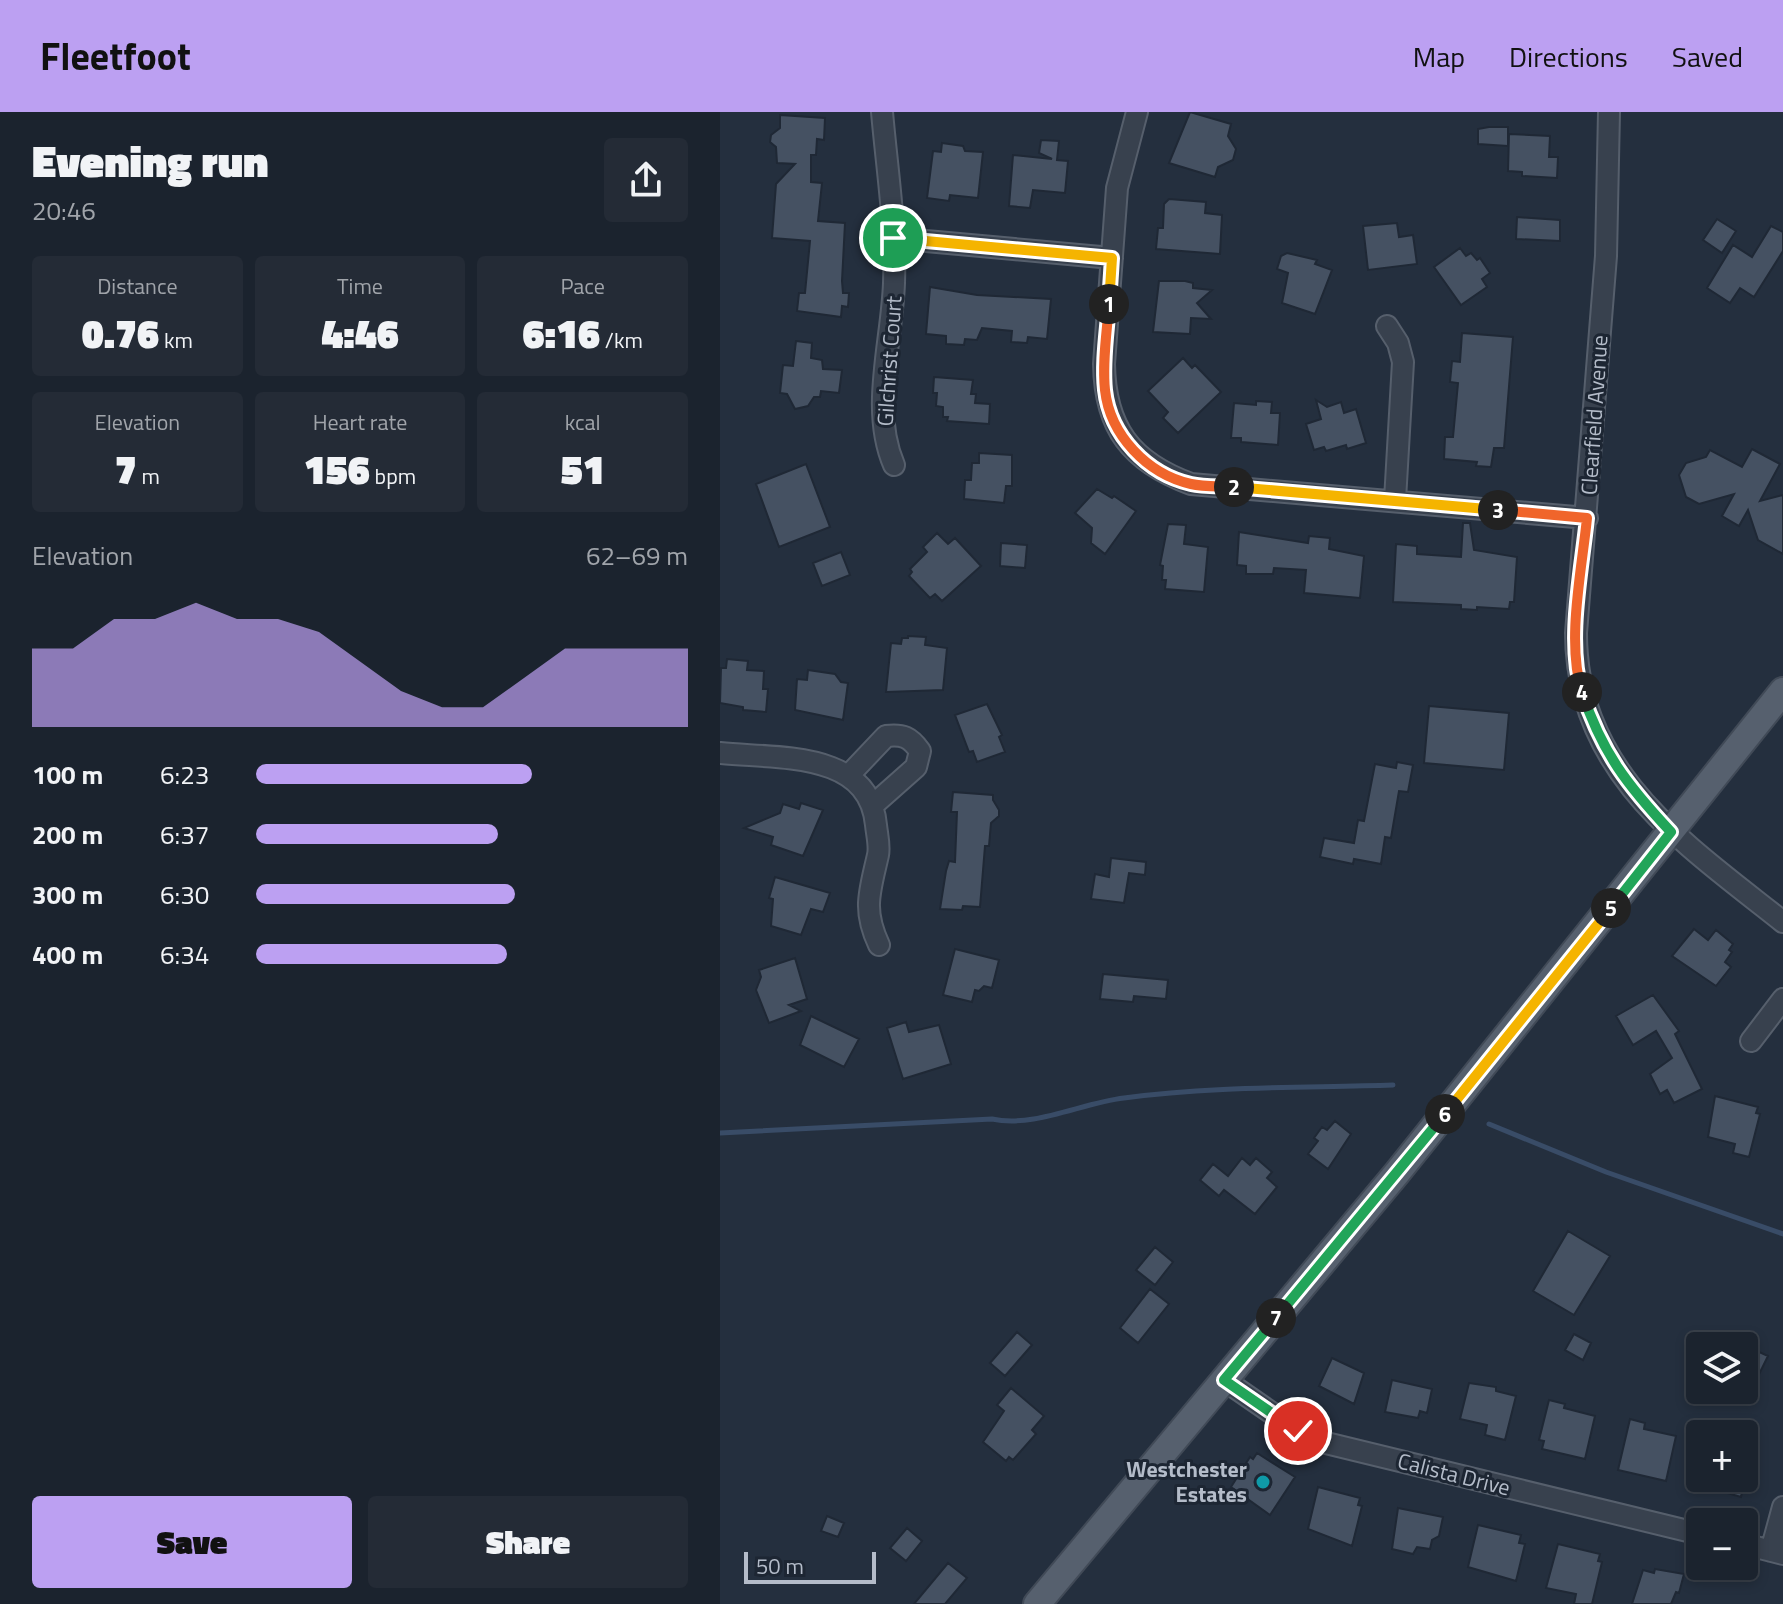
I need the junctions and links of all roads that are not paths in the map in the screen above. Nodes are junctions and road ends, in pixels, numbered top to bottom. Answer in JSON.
{"nodes":[{"id":1,"x":882,"y":112,"type":"edge"},
{"id":2,"x":1137,"y":112,"type":"edge"},
{"id":3,"x":1609,"y":112,"type":"edge"},
{"id":4,"x":893,"y":238,"type":"junction"},
{"id":5,"x":1112,"y":258,"type":"junction"},
{"id":6,"x":1387,"y":326,"type":"dead end"},
{"id":7,"x":894,"y":465,"type":"dead end"},
{"id":8,"x":1395,"y":500,"type":"junction"},
{"id":9,"x":1587,"y":518,"type":"junction"},
{"id":10,"x":1783,"y":691,"type":"edge"},
{"id":11,"x":720,"y":753,"type":"edge"},
{"id":12,"x":849,"y":775,"type":"junction"},
{"id":13,"x":872,"y":806,"type":"junction"},
{"id":14,"x":1671,"y":832,"type":"junction"},
{"id":15,"x":1783,"y":922,"type":"edge"},
{"id":16,"x":879,"y":945,"type":"dead end"},
{"id":17,"x":1783,"y":999,"type":"edge"},
{"id":18,"x":1751,"y":1041,"type":"dead end"},
{"id":19,"x":1224,"y":1380,"type":"junction"},
{"id":20,"x":1783,"y":1507,"type":"edge"},
{"id":21,"x":1686,"y":1531,"type":"edge"},
{"id":22,"x":1777,"y":1552,"type":"edge"},
{"id":23,"x":1037,"y":1604,"type":"edge"}],
"edges":[{"from":1,"to":4,"type":"street","name":"Gilchrist Court"},
{"from":2,"to":5,"type":"street"},
{"from":3,"to":9,"type":"street","name":"Clearfield Avenue"},
{"from":4,"to":5,"type":"street"},
{"from":4,"to":7,"type":"street","name":"Gilchrist Court"},
{"from":5,"to":8,"type":"street"},
{"from":6,"to":8,"type":"street"},
{"from":8,"to":9,"type":"street"},
{"from":9,"to":14,"type":"street","name":"Clearfield Avenue"},
{"from":10,"to":14,"type":"main road"},
{"from":11,"to":12,"type":"street"},
{"from":12,"to":13,"type":"street"},
{"from":12,"to":13,"type":"street"},
{"from":13,"to":16,"type":"street"},
{"from":14,"to":15,"type":"street","name":"Clearfield Avenue"},
{"from":14,"to":19,"type":"main road"},
{"from":17,"to":18,"type":"street"},
{"from":19,"to":21,"type":"street","name":"Calista Drive"},
{"from":19,"to":23,"type":"main road"},
{"from":20,"to":22,"type":"street"}]}
